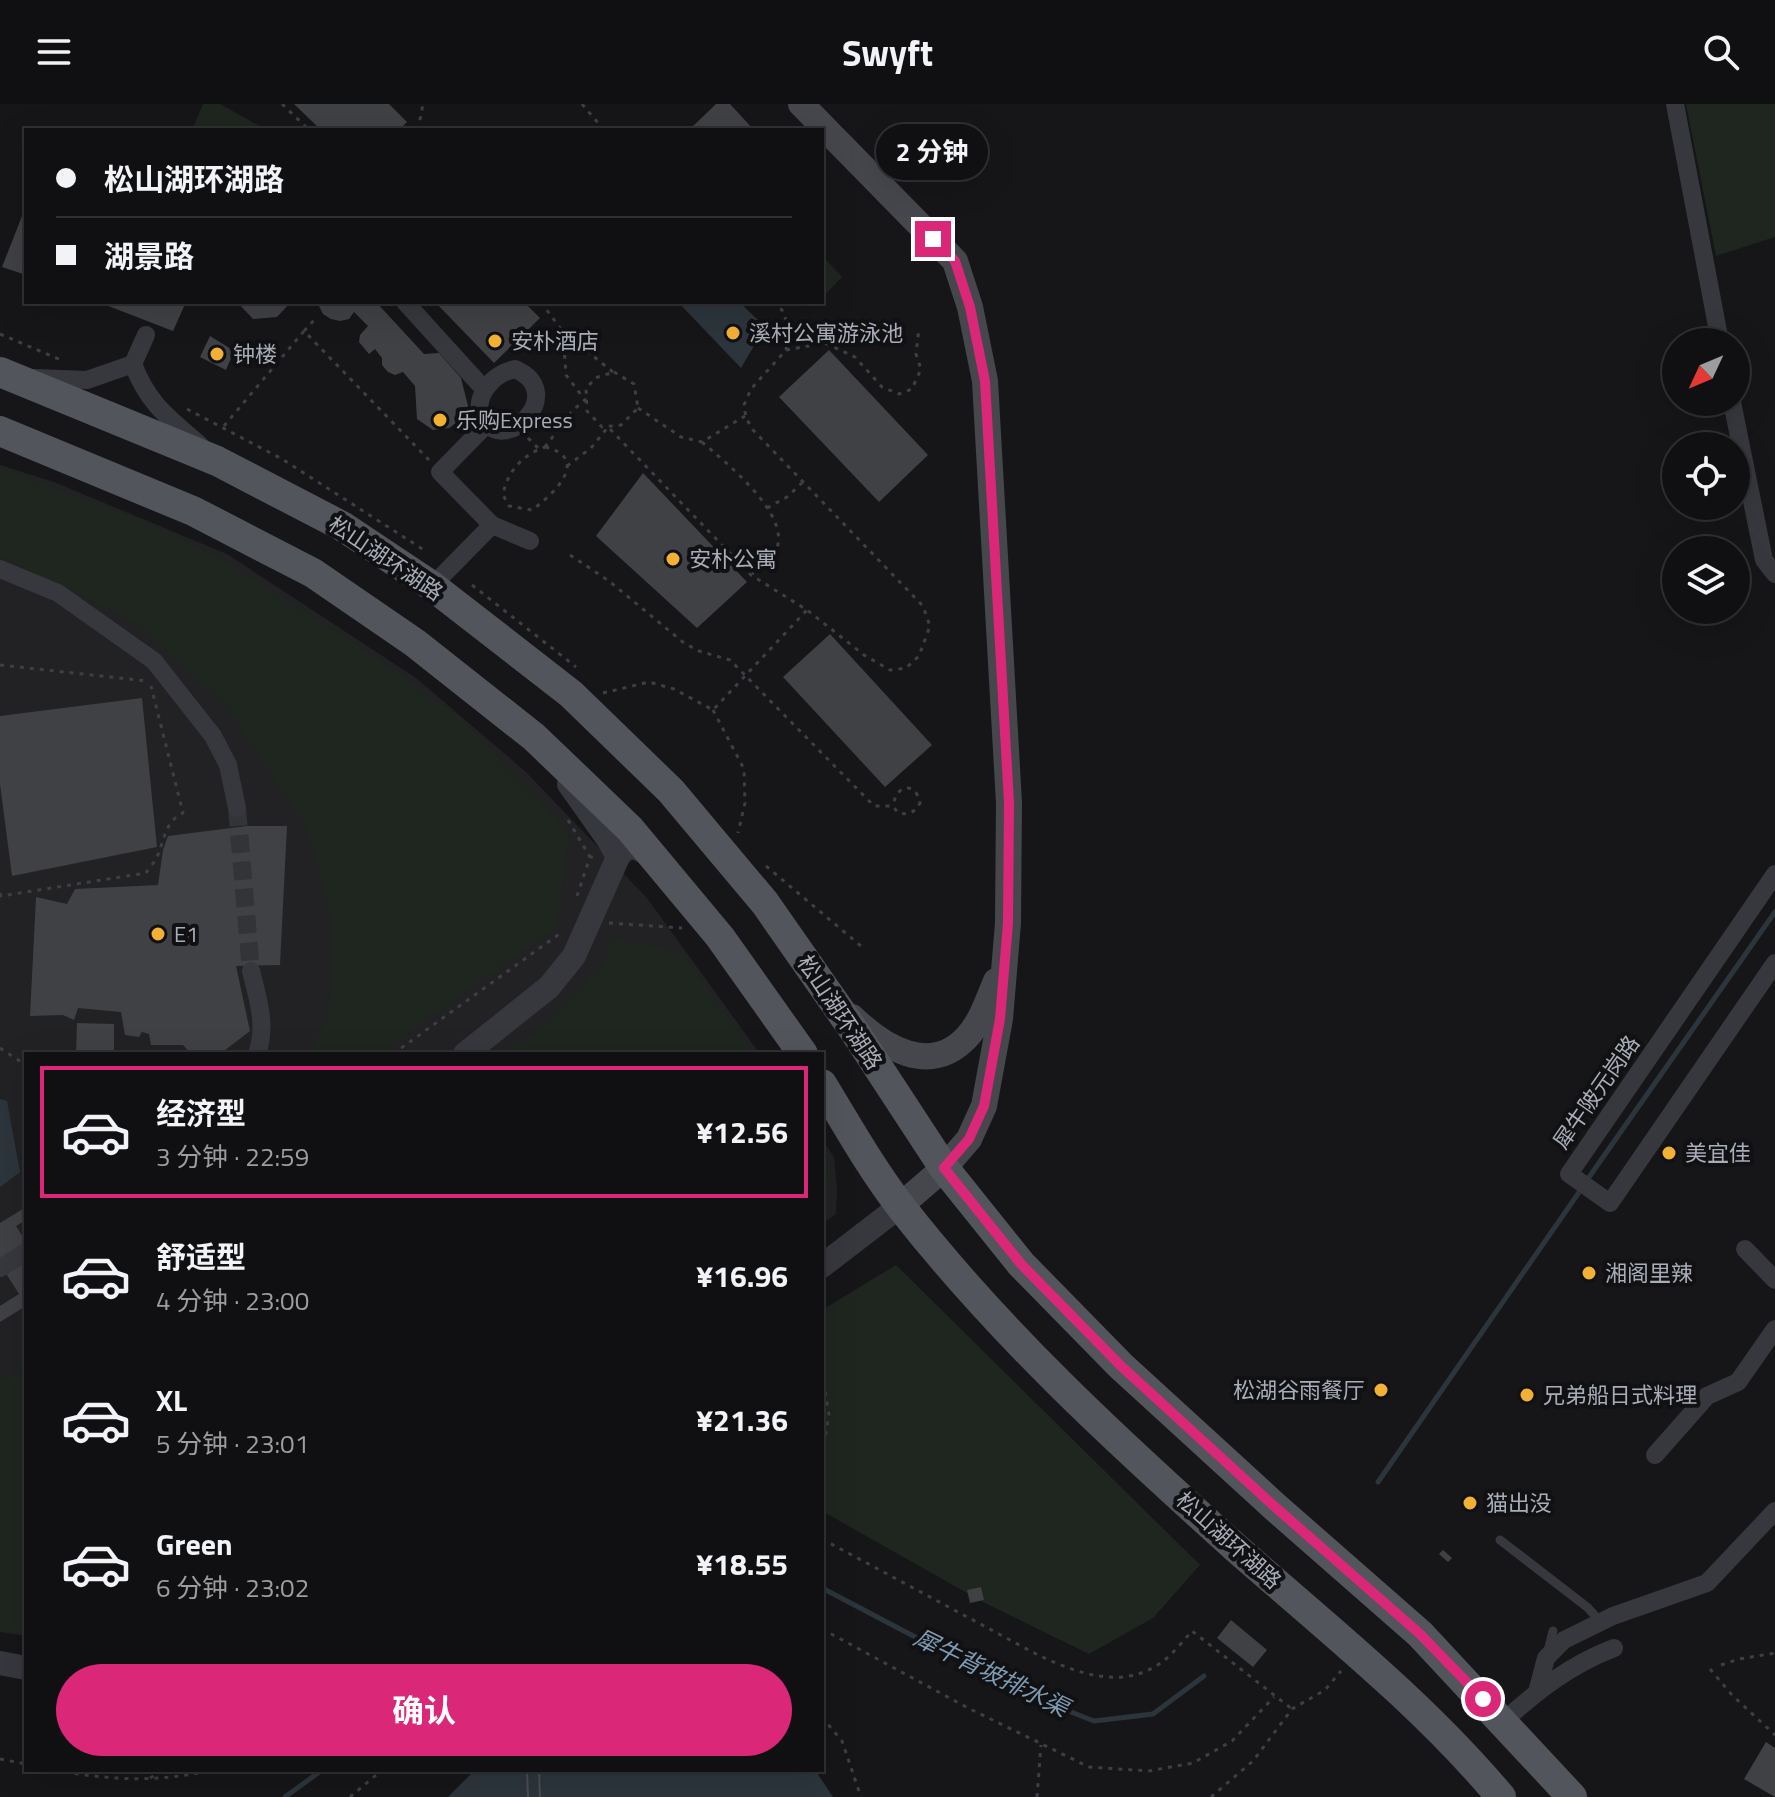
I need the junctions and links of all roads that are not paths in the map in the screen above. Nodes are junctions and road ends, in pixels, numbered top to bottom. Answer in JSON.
{"nodes":[{"id":1,"x":801,"y":104,"type":"edge"},
{"id":2,"x":1675,"y":104,"type":"edge"},
{"id":3,"x":407,"y":304,"type":"edge"},
{"id":4,"x":1717,"y":328,"type":"edge"},
{"id":5,"x":146,"y":335,"type":"dead end"},
{"id":6,"x":133,"y":364,"type":"junction"},
{"id":7,"x":2,"y":372,"type":"edge"},
{"id":8,"x":484,"y":389,"type":"junction"},
{"id":9,"x":1735,"y":416,"type":"edge"},
{"id":10,"x":487,"y":424,"type":"junction"},
{"id":11,"x":0,"y":431,"type":"edge"},
{"id":12,"x":217,"y":461,"type":"junction"},
{"id":13,"x":492,"y":525,"type":"junction"},
{"id":14,"x":530,"y":541,"type":"dead end"},
{"id":15,"x":0,"y":569,"type":"edge"},
{"id":16,"x":1775,"y":574,"type":"edge"},
{"id":17,"x":432,"y":586,"type":"junction"},
{"id":18,"x":534,"y":737,"type":"junction"},
{"id":19,"x":237,"y":808,"type":"tunnel mouth"},
{"id":20,"x":652,"y":856,"type":"junction"},
{"id":21,"x":615,"y":865,"type":"junction"},
{"id":22,"x":1775,"y":874,"type":"edge"},
{"id":23,"x":1775,"y":963,"type":"edge"},
{"id":24,"x":1004,"y":964,"type":"junction"},
{"id":25,"x":251,"y":971,"type":"tunnel mouth"},
{"id":26,"x":827,"y":992,"type":"junction"},
{"id":27,"x":258,"y":1052,"type":"edge"},
{"id":28,"x":468,"y":1052,"type":"edge"},
{"id":29,"x":802,"y":1052,"type":"edge"},
{"id":30,"x":824,"y":1087,"type":"edge"},
{"id":31,"x":944,"y":1168,"type":"junction"},
{"id":32,"x":900,"y":1206,"type":"junction"},
{"id":33,"x":1745,"y":1249,"type":"dead end"},
{"id":34,"x":24,"y":1253,"type":"edge"},
{"id":35,"x":824,"y":1264,"type":"edge"},
{"id":36,"x":0,"y":1268,"type":"edge"},
{"id":37,"x":1775,"y":1280,"type":"edge"},
{"id":38,"x":1775,"y":1329,"type":"edge"},
{"id":39,"x":1655,"y":1455,"type":"dead end"},
{"id":40,"x":1775,"y":1511,"type":"edge"},
{"id":41,"x":1500,"y":1540,"type":"dead end"},
{"id":42,"x":1600,"y":1621,"type":"junction"},
{"id":43,"x":1553,"y":1631,"type":"dead end"},
{"id":44,"x":1614,"y":1648,"type":"dead end"},
{"id":45,"x":1546,"y":1658,"type":"junction"},
{"id":46,"x":0,"y":1663,"type":"edge"},
{"id":47,"x":24,"y":1668,"type":"edge"},
{"id":48,"x":1537,"y":1692,"type":"junction"},
{"id":49,"x":1504,"y":1721,"type":"junction"},
{"id":50,"x":1501,"y":1797,"type":"edge"},
{"id":51,"x":1572,"y":1797,"type":"edge"}],
"edges":[{"from":1,"to":24,"type":"main road"},
{"from":2,"to":4,"type":"street"},
{"from":3,"to":8,"type":"street"},
{"from":5,"to":6,"type":"street"},
{"from":6,"to":7,"type":"street"},
{"from":6,"to":12,"type":"street"},
{"from":7,"to":12,"type":"main road","name":"松山湖环湖路"},
{"from":8,"to":10,"type":"street"},
{"from":8,"to":10,"type":"street"},
{"from":9,"to":16,"type":"street"},
{"from":10,"to":13,"type":"street"},
{"from":11,"to":18,"type":"main road"},
{"from":12,"to":17,"type":"main road","name":"松山湖环湖路"},
{"from":13,"to":14,"type":"street"},
{"from":13,"to":17,"type":"street"},
{"from":15,"to":19,"type":"street"},
{"from":17,"to":26,"type":"main road","name":"松山湖环湖路"},
{"from":18,"to":20,"type":"main road"},
{"from":18,"to":21,"type":"street"},
{"from":20,"to":21,"type":"street"},
{"from":20,"to":29,"type":"main road"},
{"from":21,"to":28,"type":"street"},
{"from":22,"to":23,"type":"street","name":"犀牛陂元岗路"},
{"from":24,"to":26,"type":"main road"},
{"from":24,"to":31,"type":"main road"},
{"from":25,"to":27,"type":"street"},
{"from":26,"to":31,"type":"main road","name":"松山湖环湖路"},
{"from":30,"to":32,"type":"main road","name":"松山湖环湖路"},
{"from":31,"to":32,"type":"main road"},
{"from":31,"to":49,"type":"main road","name":"松山湖环湖路"},
{"from":32,"to":35,"type":"street"},
{"from":32,"to":50,"type":"main road","name":"松山湖环湖路"},
{"from":33,"to":37,"type":"street"},
{"from":34,"to":36,"type":"street"},
{"from":38,"to":39,"type":"street"},
{"from":40,"to":42,"type":"street"},
{"from":41,"to":42,"type":"lane"},
{"from":42,"to":45,"type":"street"},
{"from":43,"to":45,"type":"lane"},
{"from":44,"to":48,"type":"street"},
{"from":45,"to":48,"type":"street"},
{"from":46,"to":47,"type":"street"},
{"from":48,"to":49,"type":"street"},
{"from":49,"to":51,"type":"main road","name":"松山湖环湖路"}]}
